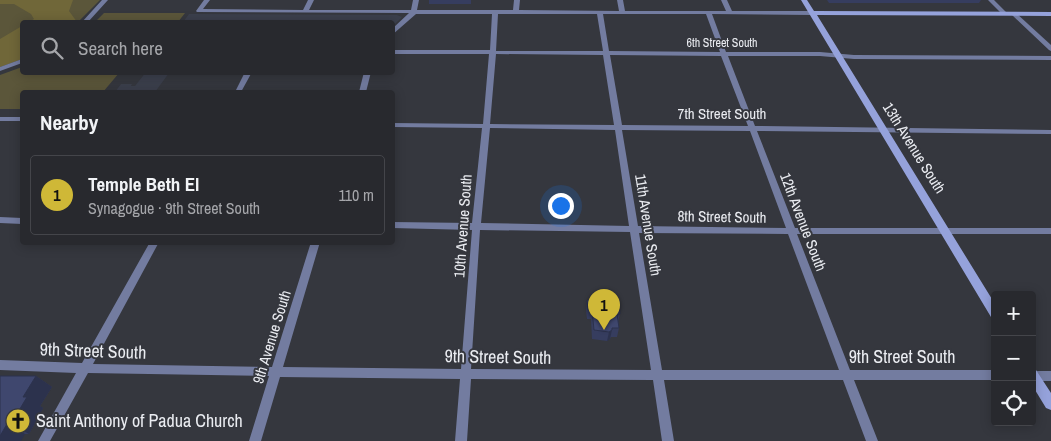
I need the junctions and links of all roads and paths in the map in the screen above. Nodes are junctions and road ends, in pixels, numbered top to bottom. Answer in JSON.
{"nodes":[{"id":1,"x":105,"y":0,"type":"edge"},
{"id":2,"x":207,"y":0,"type":"edge"},
{"id":3,"x":311,"y":0,"type":"edge"},
{"id":4,"x":416,"y":0,"type":"edge"},
{"id":5,"x":517,"y":0,"type":"edge"},
{"id":6,"x":620,"y":0,"type":"edge"},
{"id":7,"x":724,"y":0,"type":"edge"},
{"id":8,"x":991,"y":0,"type":"edge"},
{"id":9,"x":804,"y":1,"type":"edge"},
{"id":10,"x":199,"y":11,"type":"joint"},
{"id":11,"x":305,"y":12,"type":"junction"},
{"id":12,"x":414,"y":12,"type":"junction"},
{"id":13,"x":495,"y":13,"type":"junction"},
{"id":14,"x":516,"y":13,"type":"junction"},
{"id":15,"x":600,"y":13,"type":"junction"},
{"id":16,"x":623,"y":13,"type":"junction"},
{"id":17,"x":708,"y":13,"type":"junction"},
{"id":18,"x":730,"y":13,"type":"junction"},
{"id":19,"x":812,"y":13,"type":"junction"},
{"id":20,"x":868,"y":13,"type":"junction"},
{"id":21,"x":1005,"y":14,"type":"junction"},
{"id":22,"x":1014,"y":14,"type":"junction"},
{"id":23,"x":1051,"y":14,"type":"edge"},
{"id":24,"x":87,"y":20,"type":"edge"},
{"id":25,"x":395,"y":30,"type":"edge"},
{"id":26,"x":1051,"y":49,"type":"edge"},
{"id":27,"x":395,"y":52,"type":"edge"},
{"id":28,"x":493,"y":54,"type":"junction"},
{"id":29,"x":607,"y":54,"type":"junction"},
{"id":30,"x":724,"y":54,"type":"junction"},
{"id":31,"x":837,"y":56,"type":"junction"},
{"id":32,"x":1051,"y":58,"type":"edge"},
{"id":33,"x":20,"y":62,"type":"edge"},
{"id":34,"x":0,"y":69,"type":"edge"},
{"id":35,"x":247,"y":75,"type":"edge"},
{"id":36,"x":367,"y":75,"type":"edge"},
{"id":37,"x":239,"y":90,"type":"edge"},
{"id":38,"x":363,"y":90,"type":"edge"},
{"id":39,"x":0,"y":119,"type":"edge"},
{"id":40,"x":20,"y":119,"type":"edge"},
{"id":41,"x":395,"y":125,"type":"edge"},
{"id":42,"x":486,"y":126,"type":"junction"},
{"id":43,"x":618,"y":127,"type":"junction"},
{"id":44,"x":752,"y":128,"type":"junction"},
{"id":45,"x":883,"y":129,"type":"junction"},
{"id":46,"x":1051,"y":132,"type":"edge"},
{"id":47,"x":0,"y":220,"type":"edge"},
{"id":48,"x":20,"y":221,"type":"edge"},
{"id":49,"x":395,"y":225,"type":"edge"},
{"id":50,"x":476,"y":226,"type":"junction"},
{"id":51,"x":635,"y":229,"type":"junction"},
{"id":52,"x":792,"y":231,"type":"junction"},
{"id":53,"x":946,"y":231,"type":"junction"},
{"id":54,"x":1051,"y":231,"type":"edge"},
{"id":55,"x":153,"y":245,"type":"edge"},
{"id":56,"x":315,"y":245,"type":"edge"},
{"id":57,"x":991,"y":307,"type":"edge"},
{"id":58,"x":0,"y":365,"type":"edge"},
{"id":59,"x":85,"y":368,"type":"junction"},
{"id":60,"x":277,"y":371,"type":"junction"},
{"id":61,"x":466,"y":374,"type":"junction"},
{"id":62,"x":658,"y":375,"type":"junction"},
{"id":63,"x":846,"y":375,"type":"junction"},
{"id":64,"x":991,"y":375,"type":"edge"},
{"id":65,"x":1036,"y":375,"type":"edge"},
{"id":66,"x":1051,"y":376,"type":"edge"},
{"id":67,"x":1036,"y":381,"type":"edge"},
{"id":68,"x":1051,"y":404,"type":"edge"},
{"id":69,"x":44,"y":441,"type":"edge"},
{"id":70,"x":255,"y":441,"type":"edge"},
{"id":71,"x":461,"y":441,"type":"edge"},
{"id":72,"x":668,"y":441,"type":"edge"},
{"id":73,"x":872,"y":441,"type":"edge"}],
"edges":[{"from":1,"to":24,"type":"street"},
{"from":2,"to":10,"type":"street"},
{"from":3,"to":11,"type":"street"},
{"from":4,"to":12,"type":"street"},
{"from":5,"to":14,"type":"street"},
{"from":6,"to":16,"type":"street"},
{"from":7,"to":18,"type":"street"},
{"from":8,"to":21,"type":"street"},
{"from":9,"to":19,"type":"street","name":"13th Avenue South"},
{"from":9,"to":20,"type":"street"},
{"from":10,"to":11,"type":"street"},
{"from":11,"to":12,"type":"street"},
{"from":12,"to":13,"type":"street"},
{"from":12,"to":25,"type":"street"},
{"from":13,"to":14,"type":"street"},
{"from":13,"to":28,"type":"street","name":"10th Avenue South"},
{"from":14,"to":15,"type":"street"},
{"from":15,"to":16,"type":"street"},
{"from":15,"to":29,"type":"street","name":"11th Avenue South"},
{"from":16,"to":17,"type":"street"},
{"from":17,"to":18,"type":"street"},
{"from":17,"to":30,"type":"street","name":"12th Avenue South"},
{"from":18,"to":19,"type":"street"},
{"from":19,"to":20,"type":"street"},
{"from":19,"to":31,"type":"street","name":"13th Avenue South"},
{"from":20,"to":21,"type":"street"},
{"from":21,"to":22,"type":"street"},
{"from":22,"to":23,"type":"street"},
{"from":22,"to":26,"type":"street"},
{"from":27,"to":28,"type":"street","name":"6th Street South"},
{"from":28,"to":29,"type":"street","name":"6th Street South"},
{"from":28,"to":42,"type":"street","name":"10th Avenue South"},
{"from":29,"to":30,"type":"street","name":"6th Street South"},
{"from":29,"to":43,"type":"street","name":"11th Avenue South"},
{"from":30,"to":31,"type":"street","name":"6th Street South"},
{"from":30,"to":44,"type":"street","name":"12th Avenue South"},
{"from":31,"to":32,"type":"street","name":"6th Street South"},
{"from":31,"to":45,"type":"street","name":"13th Avenue South"},
{"from":33,"to":34,"type":"street"},
{"from":35,"to":37,"type":"street"},
{"from":36,"to":38,"type":"street"},
{"from":39,"to":40,"type":"street"},
{"from":41,"to":42,"type":"street","name":"7th Street South"},
{"from":42,"to":43,"type":"street","name":"7th Street South"},
{"from":42,"to":50,"type":"street","name":"10th Avenue South"},
{"from":43,"to":44,"type":"street","name":"7th Street South"},
{"from":43,"to":51,"type":"street","name":"11th Avenue South"},
{"from":44,"to":45,"type":"street","name":"7th Street South"},
{"from":44,"to":52,"type":"street","name":"12th Avenue South"},
{"from":45,"to":46,"type":"street","name":"7th Street South"},
{"from":45,"to":53,"type":"street","name":"13th Avenue South"},
{"from":47,"to":48,"type":"street"},
{"from":49,"to":50,"type":"street","name":"8th Street South"},
{"from":50,"to":51,"type":"street","name":"8th Street South"},
{"from":50,"to":61,"type":"street","name":"10th Avenue South"},
{"from":51,"to":52,"type":"street","name":"8th Street South"},
{"from":51,"to":62,"type":"street","name":"11th Avenue South"},
{"from":52,"to":53,"type":"street","name":"8th Street South"},
{"from":52,"to":63,"type":"street","name":"12th Avenue South"},
{"from":53,"to":54,"type":"street","name":"8th Street South"},
{"from":53,"to":57,"type":"street","name":"13th Avenue South"},
{"from":55,"to":59,"type":"street"},
{"from":56,"to":60,"type":"street","name":"9th Avenue South"},
{"from":58,"to":59,"type":"street","name":"9th Street South"},
{"from":59,"to":60,"type":"street","name":"9th Street South"},
{"from":59,"to":69,"type":"street"},
{"from":60,"to":61,"type":"street","name":"9th Street South"},
{"from":60,"to":70,"type":"street","name":"9th Avenue South"},
{"from":61,"to":62,"type":"street","name":"9th Street South"},
{"from":61,"to":71,"type":"street","name":"10th Avenue South"},
{"from":62,"to":63,"type":"street","name":"9th Street South"},
{"from":62,"to":72,"type":"street","name":"11th Avenue South"},
{"from":63,"to":64,"type":"street","name":"9th Street South"},
{"from":63,"to":73,"type":"street","name":"12th Avenue South"},
{"from":65,"to":66,"type":"street"},
{"from":67,"to":68,"type":"street"}]}
